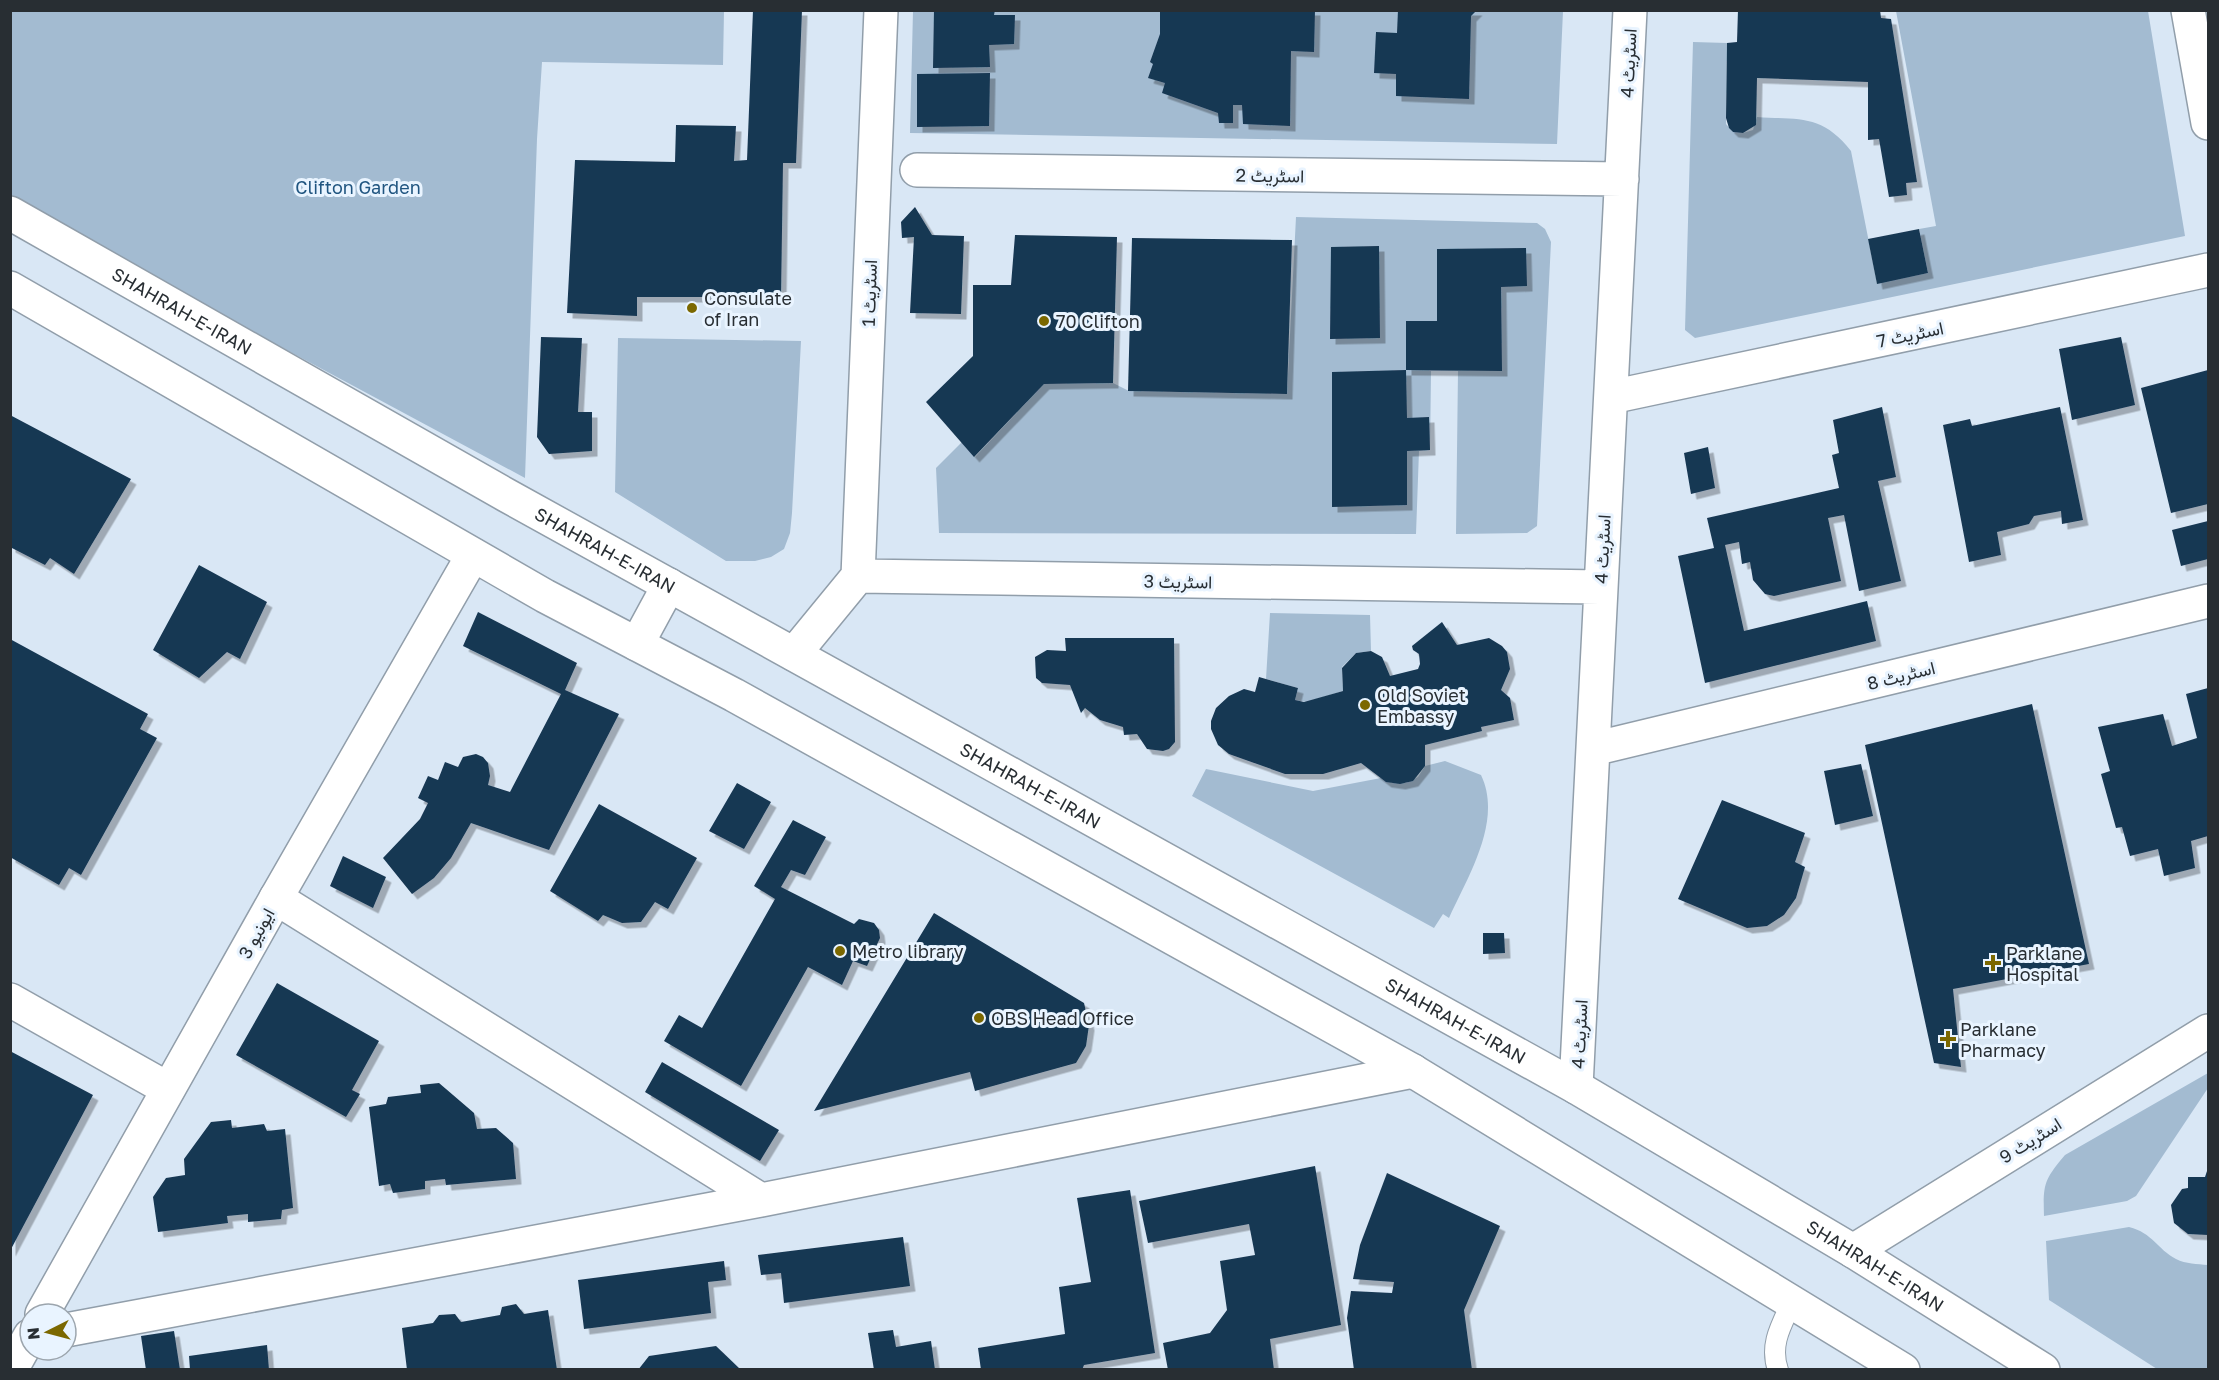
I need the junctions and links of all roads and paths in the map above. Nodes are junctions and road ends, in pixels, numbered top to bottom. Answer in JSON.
{"nodes":[{"id":1,"x":881,"y":10,"type":"edge"},
{"id":2,"x":1630,"y":10,"type":"edge"},
{"id":3,"x":2188,"y":10,"type":"edge"},
{"id":4,"x":2208,"y":123,"type":"edge"},
{"id":5,"x":917,"y":170,"type":"dead end"},
{"id":6,"x":1622,"y":179,"type":"junction"},
{"id":7,"x":10,"y":213,"type":"edge"},
{"id":8,"x":2208,"y":270,"type":"edge"},
{"id":9,"x":10,"y":288,"type":"edge"},
{"id":10,"x":1611,"y":397,"type":"junction"},
{"id":11,"x":473,"y":555,"type":"junction"},
{"id":12,"x":858,"y":576,"type":"junction"},
{"id":13,"x":669,"y":585,"type":"junction"},
{"id":14,"x":1599,"y":587,"type":"junction"},
{"id":15,"x":2208,"y":601,"type":"edge"},
{"id":16,"x":637,"y":644,"type":"junction"},
{"id":17,"x":794,"y":654,"type":"junction"},
{"id":18,"x":1593,"y":748,"type":"junction"},
{"id":19,"x":276,"y":898,"type":"junction"},
{"id":20,"x":10,"y":1000,"type":"edge"},
{"id":21,"x":2208,"y":1030,"type":"edge"},
{"id":22,"x":1413,"y":1071,"type":"junction"},
{"id":23,"x":1576,"y":1087,"type":"junction"},
{"id":24,"x":168,"y":1089,"type":"junction"},
{"id":25,"x":761,"y":1200,"type":"junction"},
{"id":26,"x":1853,"y":1251,"type":"junction"},
{"id":27,"x":49,"y":1302,"type":"edge"},
{"id":28,"x":1792,"y":1302,"type":"junction"},
{"id":29,"x":78,"y":1328,"type":"edge"},
{"id":30,"x":1778,"y":1370,"type":"edge"},
{"id":31,"x":1903,"y":1370,"type":"edge"},
{"id":32,"x":2043,"y":1370,"type":"edge"}],
"edges":[{"from":1,"to":12,"type":"street","name":"اسٹریٹ 1"},
{"from":2,"to":6,"type":"street","name":"اسٹریٹ 4"},
{"from":3,"to":4,"type":"street"},
{"from":5,"to":6,"type":"street","name":"اسٹریٹ 2"},
{"from":6,"to":10,"type":"street","name":"اسٹریٹ 4"},
{"from":7,"to":13,"type":"street","name":"SHAHRAH-E-IRAN"},
{"from":8,"to":10,"type":"street","name":"اسٹریٹ 7"},
{"from":9,"to":11,"type":"street"},
{"from":10,"to":14,"type":"street","name":"اسٹریٹ 4"},
{"from":11,"to":16,"type":"street"},
{"from":11,"to":19,"type":"street","name":"ایونیو 3"},
{"from":12,"to":14,"type":"street","name":"اسٹریٹ 3"},
{"from":12,"to":17,"type":"street"},
{"from":13,"to":16,"type":"street"},
{"from":13,"to":17,"type":"street","name":"SHAHRAH-E-IRAN"},
{"from":14,"to":18,"type":"street","name":"اسٹریٹ 4"},
{"from":15,"to":18,"type":"street","name":"اسٹریٹ 8"},
{"from":16,"to":22,"type":"street"},
{"from":17,"to":23,"type":"street","name":"SHAHRAH-E-IRAN"},
{"from":18,"to":23,"type":"street","name":"اسٹریٹ 4"},
{"from":19,"to":24,"type":"street","name":"ایونیو 3"},
{"from":19,"to":25,"type":"street"},
{"from":20,"to":24,"type":"street"},
{"from":21,"to":26,"type":"street","name":"اسٹریٹ 9"},
{"from":22,"to":25,"type":"street"},
{"from":22,"to":28,"type":"street"},
{"from":23,"to":26,"type":"street","name":"SHAHRAH-E-IRAN"},
{"from":24,"to":27,"type":"street","name":"ایونیو 3"},
{"from":25,"to":29,"type":"street"},
{"from":26,"to":32,"type":"street","name":"SHAHRAH-E-IRAN"},
{"from":28,"to":30,"type":"lane"},
{"from":28,"to":31,"type":"street"}]}
